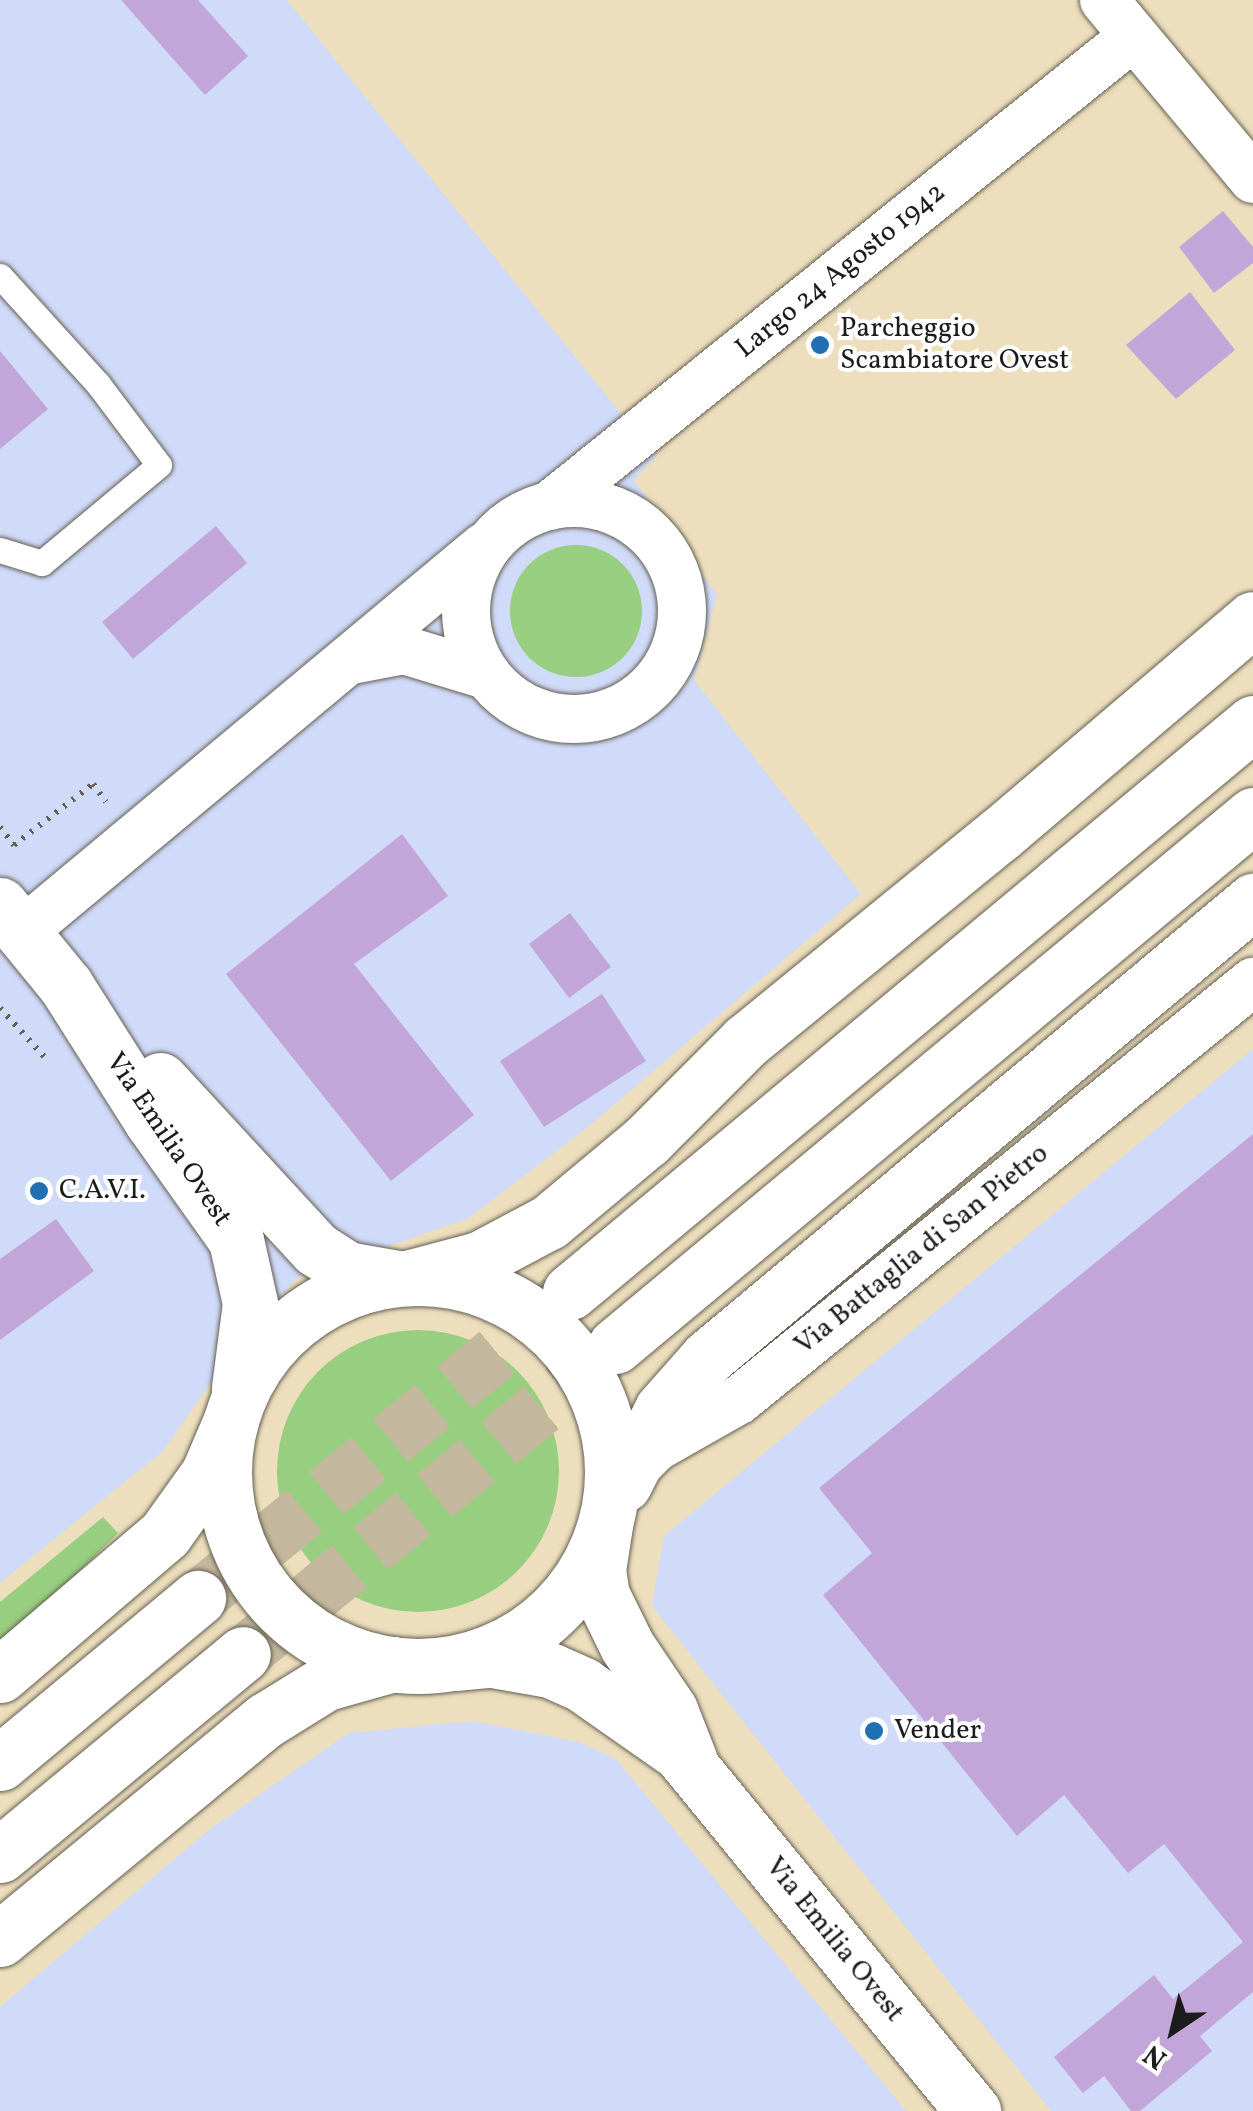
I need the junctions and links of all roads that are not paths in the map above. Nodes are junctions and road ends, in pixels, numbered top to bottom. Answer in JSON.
{"nodes":[{"id":1,"x":1104,"y":0,"type":"edge"},
{"id":2,"x":1134,"y":36,"type":"junction"},
{"id":3,"x":1253,"y":179,"type":"edge"},
{"id":4,"x":0,"y":276,"type":"edge"},
{"id":5,"x":548,"y":506,"type":"junction"},
{"id":6,"x":489,"y":543,"type":"junction"},
{"id":7,"x":0,"y":550,"type":"edge"},
{"id":8,"x":1251,"y":620,"type":"edge"},
{"id":9,"x":352,"y":660,"type":"junction"},
{"id":10,"x":486,"y":676,"type":"junction"},
{"id":11,"x":1253,"y":723,"type":"edge"},
{"id":12,"x":1253,"y":815,"type":"edge"},
{"id":13,"x":1253,"y":901,"type":"edge"},
{"id":14,"x":11,"y":918,"type":"edge"},
{"id":15,"x":1253,"y":982,"type":"edge"},
{"id":16,"x":66,"y":986,"type":"junction"},
{"id":17,"x":407,"y":1278,"type":"junction"},
{"id":18,"x":570,"y":1292,"type":"tunnel mouth"},
{"id":19,"x":615,"y":1346,"type":"tunnel mouth"},
{"id":20,"x":231,"y":1420,"type":"junction"},
{"id":21,"x":615,"y":1504,"type":"junction"},
{"id":22,"x":198,"y":1598,"type":"tunnel mouth"},
{"id":23,"x":243,"y":1654,"type":"tunnel mouth"},
{"id":24,"x":454,"y":1663,"type":"junction"},
{"id":25,"x":393,"y":1664,"type":"junction"},
{"id":26,"x":0,"y":1675,"type":"edge"},
{"id":27,"x":0,"y":1762,"type":"edge"},
{"id":28,"x":695,"y":1768,"type":"junction"},
{"id":29,"x":0,"y":1855,"type":"edge"},
{"id":30,"x":0,"y":1939,"type":"edge"},
{"id":31,"x":973,"y":2111,"type":"edge"}],
"edges":[{"from":1,"to":2,"type":"street"},
{"from":2,"to":3,"type":"street"},
{"from":2,"to":5,"type":"street","name":"Largo 24 Agosto 1942"},
{"from":4,"to":7,"type":"lane"},
{"from":5,"to":6,"type":"street","name":"Largo 24 Agosto 1942"},
{"from":5,"to":10,"type":"street","name":"Largo 24 Agosto 1942"},
{"from":6,"to":9,"type":"street","name":"Largo 24 Agosto 1942"},
{"from":6,"to":10,"type":"street"},
{"from":8,"to":17,"type":"main road"},
{"from":9,"to":10,"type":"street","name":"Largo 24 Agosto 1942"},
{"from":9,"to":14,"type":"street","name":"Largo 24 Agosto 1942"},
{"from":11,"to":18,"type":"main road"},
{"from":12,"to":19,"type":"main road"},
{"from":13,"to":21,"type":"main road"},
{"from":14,"to":16,"type":"main road","name":"Via Emilia Ovest"},
{"from":15,"to":21,"type":"street","name":"Via Battaglia di San Pietro"},
{"from":16,"to":17,"type":"main road","name":"Via Emilia Ovest"},
{"from":16,"to":20,"type":"main road","name":"Via Emilia Ovest"},
{"from":17,"to":20,"type":"main road","name":"Via Emilia Ovest"},
{"from":17,"to":21,"type":"main road","name":"Via Emilia Ovest"},
{"from":20,"to":25,"type":"main road","name":"Via Emilia Ovest"},
{"from":20,"to":26,"type":"main road"},
{"from":21,"to":24,"type":"main road","name":"Via Emilia Ovest"},
{"from":21,"to":28,"type":"main road","name":"Via Emilia Ovest"},
{"from":22,"to":27,"type":"main road"},
{"from":23,"to":29,"type":"main road"},
{"from":24,"to":25,"type":"main road","name":"Via Emilia Ovest"},
{"from":24,"to":28,"type":"main road","name":"Via Emilia Ovest"},
{"from":25,"to":30,"type":"main road"},
{"from":28,"to":31,"type":"main road","name":"Via Emilia Ovest"}]}
